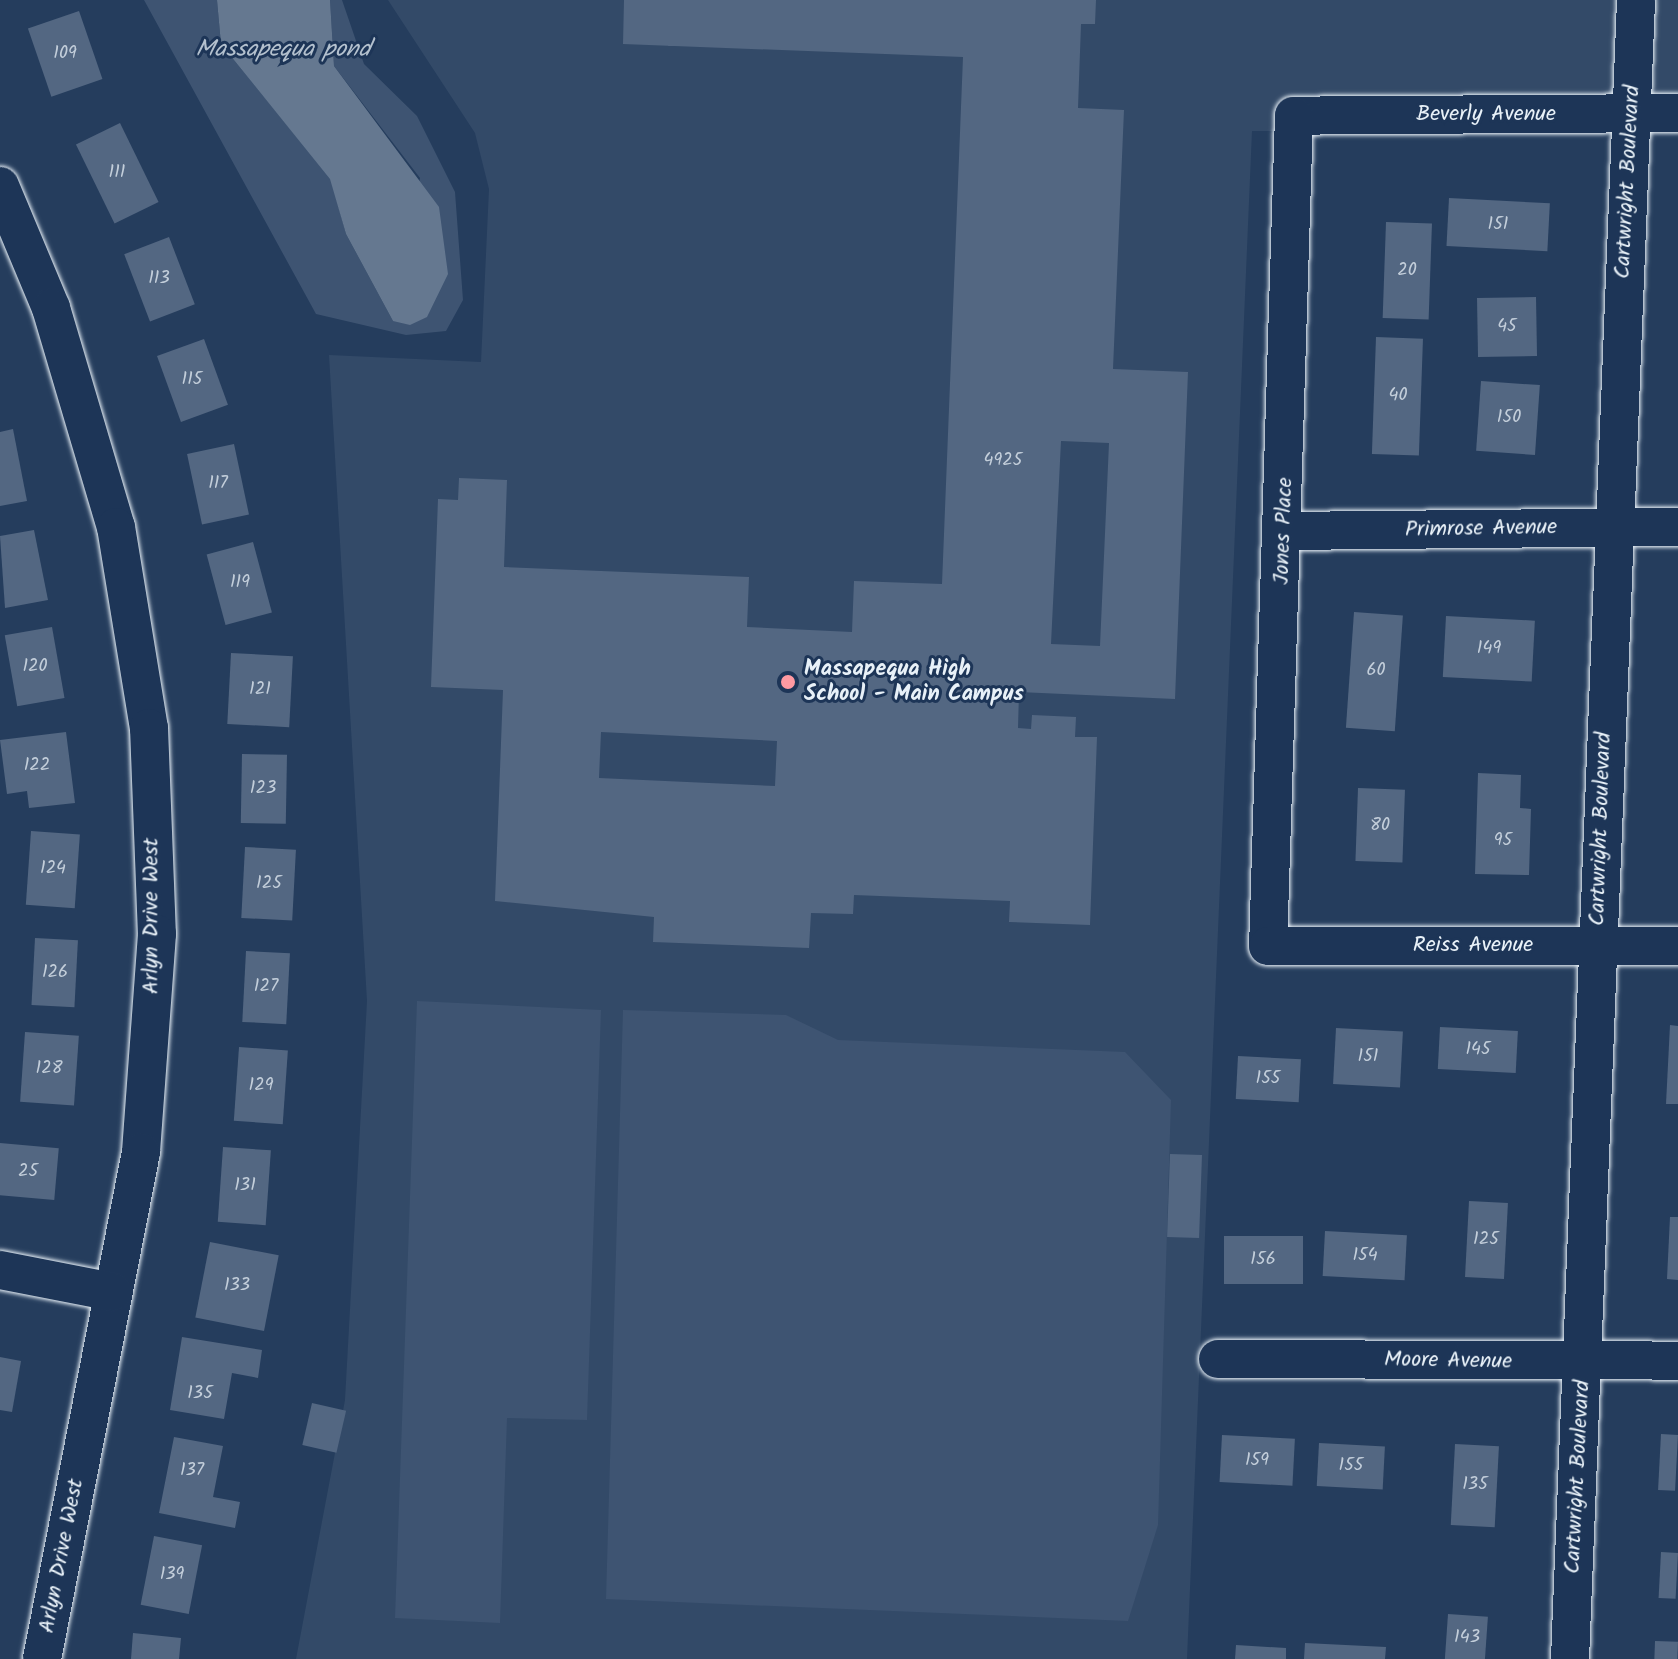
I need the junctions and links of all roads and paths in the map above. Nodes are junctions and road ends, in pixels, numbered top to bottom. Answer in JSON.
{"nodes":[{"id":1,"x":1636,"y":0,"type":"edge"},
{"id":2,"x":1678,"y":113,"type":"edge"},
{"id":3,"x":1630,"y":114,"type":"junction"},
{"id":4,"x":1294,"y":116,"type":"joint"},
{"id":5,"x":0,"y":186,"type":"edge"},
{"id":6,"x":1612,"y":527,"type":"junction"},
{"id":7,"x":1678,"y":527,"type":"edge"},
{"id":8,"x":1284,"y":531,"type":"junction"},
{"id":9,"x":1268,"y":946,"type":"joint"},
{"id":10,"x":1596,"y":946,"type":"junction"},
{"id":11,"x":1678,"y":946,"type":"edge"},
{"id":12,"x":0,"y":1270,"type":"edge"},
{"id":13,"x":113,"y":1292,"type":"junction"},
{"id":14,"x":1218,"y":1359,"type":"dead end"},
{"id":15,"x":1678,"y":1361,"type":"edge"},
{"id":16,"x":1583,"y":1362,"type":"junction"},
{"id":17,"x":42,"y":1659,"type":"edge"},
{"id":18,"x":1570,"y":1659,"type":"edge"}],
"edges":[{"from":1,"to":3,"type":"street","name":"Cartwright Boulevard"},
{"from":2,"to":3,"type":"street","name":"Beverly Avenue"},
{"from":3,"to":4,"type":"street","name":"Beverly Avenue"},
{"from":3,"to":6,"type":"street","name":"Cartwright Boulevard"},
{"from":4,"to":8,"type":"street","name":"Jones Place"},
{"from":5,"to":13,"type":"street","name":"Arlyn Drive West"},
{"from":6,"to":7,"type":"street","name":"Primrose Avenue"},
{"from":6,"to":8,"type":"street","name":"Primrose Avenue"},
{"from":6,"to":10,"type":"street","name":"Cartwright Boulevard"},
{"from":8,"to":9,"type":"street","name":"Jones Place"},
{"from":9,"to":10,"type":"street","name":"Reiss Avenue"},
{"from":10,"to":11,"type":"street","name":"Reiss Avenue"},
{"from":10,"to":16,"type":"street","name":"Cartwright Boulevard"},
{"from":12,"to":13,"type":"street"},
{"from":13,"to":17,"type":"street","name":"Arlyn Drive West"},
{"from":14,"to":16,"type":"street","name":"Moore Avenue"},
{"from":15,"to":16,"type":"street","name":"Moore Avenue"},
{"from":16,"to":18,"type":"street","name":"Cartwright Boulevard"}]}
